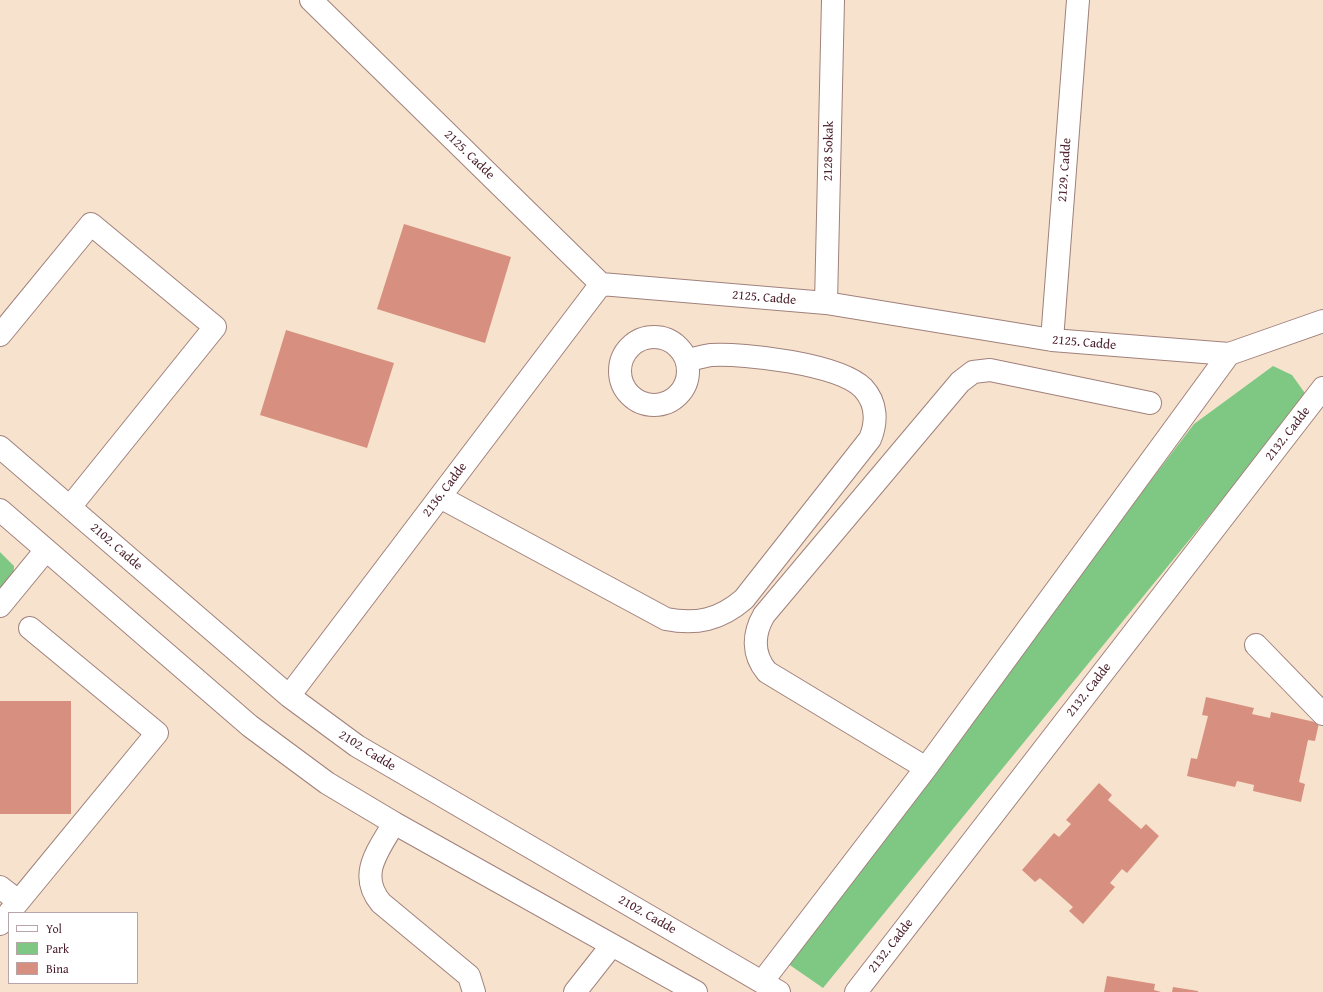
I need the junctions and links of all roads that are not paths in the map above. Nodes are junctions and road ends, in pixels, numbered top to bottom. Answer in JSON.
{"nodes":[{"id":1,"x":311,"y":0,"type":"edge"},
{"id":2,"x":833,"y":0,"type":"edge"},
{"id":3,"x":1078,"y":0,"type":"edge"},
{"id":4,"x":601,"y":284,"type":"junction"},
{"id":5,"x":826,"y":303,"type":"junction"},
{"id":6,"x":1323,"y":321,"type":"edge"},
{"id":7,"x":0,"y":335,"type":"edge"},
{"id":8,"x":1052,"y":340,"type":"junction"},
{"id":9,"x":1230,"y":354,"type":"junction"},
{"id":10,"x":687,"y":360,"type":"dead end"},
{"id":11,"x":1323,"y":388,"type":"edge"},
{"id":12,"x":1150,"y":403,"type":"dead end"},
{"id":13,"x":0,"y":447,"type":"edge"},
{"id":14,"x":440,"y":497,"type":"junction"},
{"id":15,"x":70,"y":507,"type":"junction"},
{"id":16,"x":0,"y":510,"type":"edge"},
{"id":17,"x":46,"y":550,"type":"junction"},
{"id":18,"x":0,"y":606,"type":"edge"},
{"id":19,"x":30,"y":628,"type":"dead end"},
{"id":20,"x":1256,"y":645,"type":"dead end"},
{"id":21,"x":290,"y":696,"type":"junction"},
{"id":22,"x":1323,"y":714,"type":"edge"},
{"id":23,"x":926,"y":768,"type":"junction"},
{"id":24,"x":394,"y":823,"type":"junction"},
{"id":25,"x":0,"y":887,"type":"edge"},
{"id":26,"x":18,"y":901,"type":"junction"},
{"id":27,"x":9,"y":912,"type":"edge"},
{"id":28,"x":8,"y":914,"type":"edge"},
{"id":29,"x":0,"y":924,"type":"edge"},
{"id":30,"x":612,"y":945,"type":"junction"},
{"id":31,"x":771,"y":987,"type":"edge"},
{"id":32,"x":691,"y":991,"type":"edge"},
{"id":33,"x":474,"y":992,"type":"edge"},
{"id":34,"x":575,"y":992,"type":"edge"},
{"id":35,"x":856,"y":992,"type":"edge"}],
"edges":[{"from":1,"to":4,"type":"street","name":"2125. Cadde"},
{"from":2,"to":5,"type":"street","name":"2128 Sokak"},
{"from":3,"to":8,"type":"street","name":"2129. Cadde"},
{"from":4,"to":5,"type":"street","name":"2125. Cadde"},
{"from":4,"to":14,"type":"street","name":"2136. Cadde"},
{"from":5,"to":8,"type":"street","name":"2125. Cadde"},
{"from":6,"to":9,"type":"street","name":"2125. Cadde"},
{"from":7,"to":15,"type":"street"},
{"from":8,"to":9,"type":"street","name":"2125. Cadde"},
{"from":9,"to":23,"type":"street"},
{"from":10,"to":14,"type":"street"},
{"from":11,"to":35,"type":"street","name":"2132. Cadde"},
{"from":12,"to":23,"type":"street"},
{"from":13,"to":15,"type":"street","name":"2102. Cadde"},
{"from":14,"to":21,"type":"street","name":"2136. Cadde"},
{"from":15,"to":21,"type":"street","name":"2102. Cadde"},
{"from":16,"to":17,"type":"street"},
{"from":17,"to":18,"type":"street"},
{"from":17,"to":24,"type":"street"},
{"from":19,"to":26,"type":"street"},
{"from":20,"to":22,"type":"street"},
{"from":21,"to":31,"type":"street","name":"2102. Cadde"},
{"from":23,"to":31,"type":"street"},
{"from":24,"to":30,"type":"street"},
{"from":24,"to":33,"type":"street"},
{"from":25,"to":26,"type":"street"},
{"from":26,"to":27,"type":"street"},
{"from":28,"to":29,"type":"street"},
{"from":30,"to":32,"type":"street"},
{"from":30,"to":34,"type":"street"}]}
